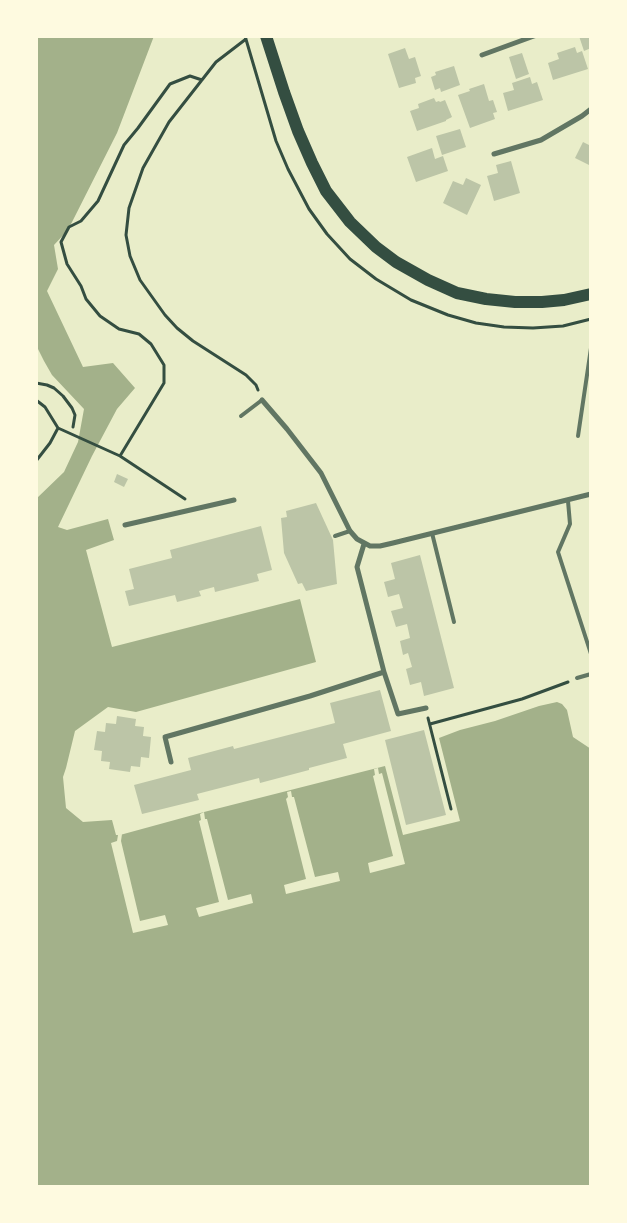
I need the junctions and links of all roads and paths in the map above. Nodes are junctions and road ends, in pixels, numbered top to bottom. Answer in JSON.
{"nodes":[{"id":1,"x":266,"y":36,"type":"edge"},
{"id":2,"x":534,"y":36,"type":"edge"},
{"id":3,"x":526,"y":38,"type":"edge"},
{"id":4,"x":246,"y":40,"type":"dead end"},
{"id":5,"x":482,"y":55,"type":"dead end"},
{"id":6,"x":202,"y":80,"type":"junction"},
{"id":7,"x":591,"y":109,"type":"edge"},
{"id":8,"x":494,"y":154,"type":"dead end"},
{"id":9,"x":591,"y":294,"type":"edge"},
{"id":10,"x":591,"y":348,"type":"edge"},
{"id":11,"x":36,"y":383,"type":"edge"},
{"id":12,"x":36,"y":400,"type":"edge"},
{"id":13,"x":262,"y":400,"type":"junction"},
{"id":14,"x":241,"y":416,"type":"dead end"},
{"id":15,"x":73,"y":427,"type":"dead end"},
{"id":16,"x":58,"y":428,"type":"junction"},
{"id":17,"x":578,"y":436,"type":"dead end"},
{"id":18,"x":120,"y":456,"type":"junction"},
{"id":19,"x":36,"y":461,"type":"edge"},
{"id":20,"x":591,"y":494,"type":"edge"},
{"id":21,"x":234,"y":500,"type":"dead end"},
{"id":22,"x":568,"y":501,"type":"junction"},
{"id":23,"x":198,"y":508,"type":"junction"},
{"id":24,"x":125,"y":525,"type":"dead end"},
{"id":25,"x":350,"y":531,"type":"junction"},
{"id":26,"x":432,"y":534,"type":"junction"},
{"id":27,"x":335,"y":536,"type":"dead end"},
{"id":28,"x":364,"y":544,"type":"junction"},
{"id":29,"x":454,"y":622,"type":"dead end"},
{"id":30,"x":591,"y":654,"type":"edge"},
{"id":31,"x":384,"y":672,"type":"junction"},
{"id":32,"x":591,"y":674,"type":"edge"},
{"id":33,"x":577,"y":678,"type":"joint"},
{"id":34,"x":426,"y":708,"type":"joint"},
{"id":35,"x":430,"y":724,"type":"junction"},
{"id":36,"x":171,"y":762,"type":"dead end"},
{"id":37,"x":451,"y":809,"type":"dead end"}],
"edges":[{"from":1,"to":9,"type":"main road"},
{"from":2,"to":3,"type":"street"},
{"from":3,"to":5,"type":"street"},
{"from":4,"to":6,"type":"path"},
{"from":6,"to":13,"type":"path"},
{"from":6,"to":18,"type":"path"},
{"from":7,"to":8,"type":"street"},
{"from":10,"to":17,"type":"lane"},
{"from":11,"to":15,"type":"path"},
{"from":12,"to":16,"type":"path"},
{"from":13,"to":14,"type":"lane"},
{"from":13,"to":25,"type":"street"},
{"from":16,"to":18,"type":"path"},
{"from":16,"to":19,"type":"path"},
{"from":18,"to":23,"type":"path"},
{"from":20,"to":22,"type":"street"},
{"from":21,"to":23,"type":"street"},
{"from":22,"to":26,"type":"street"},
{"from":22,"to":30,"type":"lane"},
{"from":23,"to":24,"type":"street"},
{"from":25,"to":27,"type":"lane"},
{"from":25,"to":28,"type":"street"},
{"from":26,"to":28,"type":"street"},
{"from":26,"to":29,"type":"lane"},
{"from":28,"to":31,"type":"street"},
{"from":31,"to":34,"type":"street"},
{"from":31,"to":36,"type":"street"},
{"from":32,"to":33,"type":"lane"},
{"from":33,"to":35,"type":"path"},
{"from":34,"to":35,"type":"path"},
{"from":35,"to":37,"type":"path"}]}
